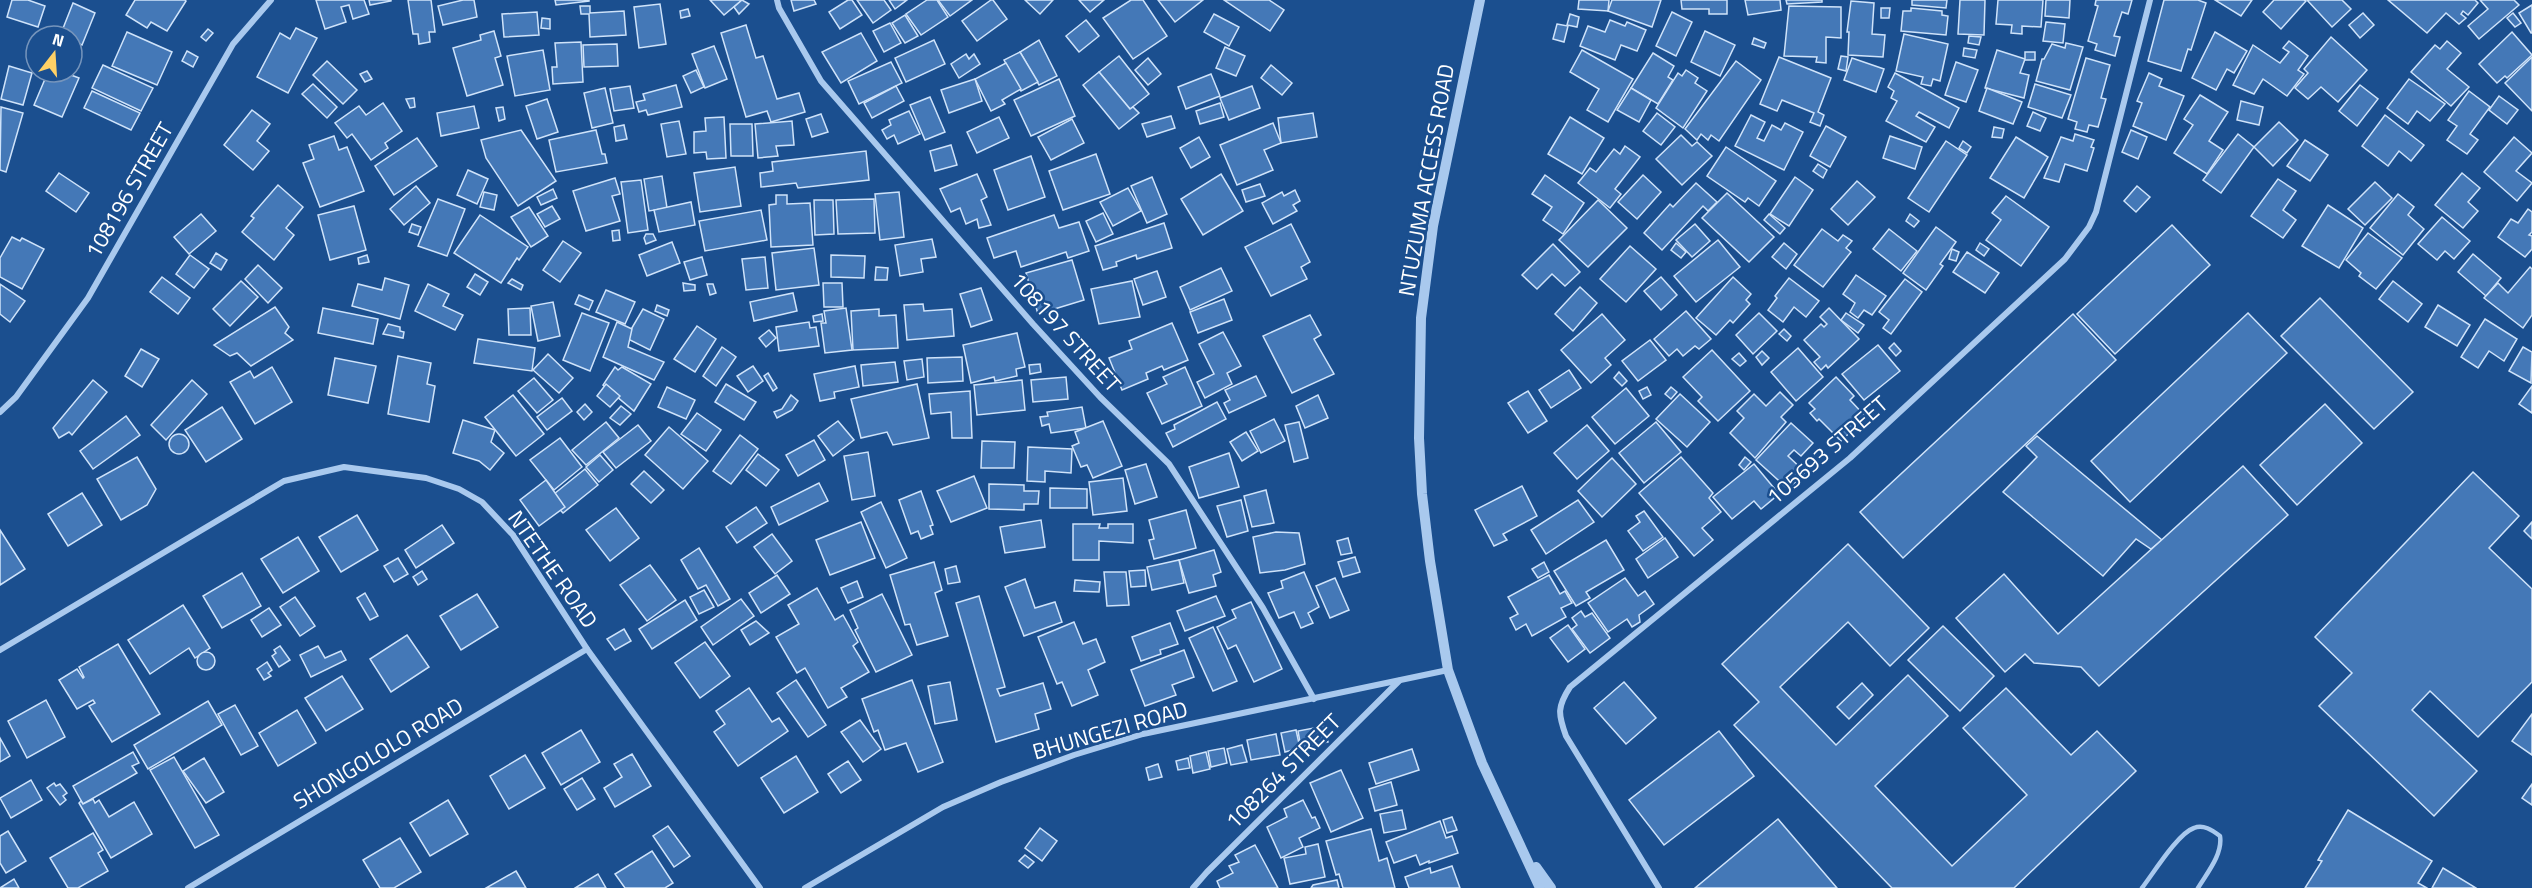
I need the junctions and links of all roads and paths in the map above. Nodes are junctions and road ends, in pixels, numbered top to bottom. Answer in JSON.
{"nodes":[{"id":1,"x":271,"y":0,"type":"edge"},
{"id":2,"x":777,"y":0,"type":"edge"},
{"id":3,"x":1480,"y":0,"type":"edge"},
{"id":4,"x":2151,"y":0,"type":"edge"},
{"id":5,"x":0,"y":412,"type":"edge"},
{"id":6,"x":587,"y":649,"type":"junction"},
{"id":7,"x":0,"y":650,"type":"edge"},
{"id":8,"x":1448,"y":670,"type":"junction"},
{"id":9,"x":1400,"y":680,"type":"junction"},
{"id":10,"x":1314,"y":699,"type":"junction"},
{"id":11,"x":1526,"y":855,"type":"junction"},
{"id":12,"x":188,"y":888,"type":"edge"},
{"id":13,"x":760,"y":888,"type":"edge"},
{"id":14,"x":805,"y":888,"type":"edge"},
{"id":15,"x":1193,"y":888,"type":"edge"},
{"id":16,"x":1540,"y":888,"type":"edge"},
{"id":17,"x":1551,"y":888,"type":"edge"},
{"id":18,"x":1659,"y":888,"type":"edge"},
{"id":19,"x":2142,"y":888,"type":"edge"},
{"id":20,"x":2198,"y":888,"type":"edge"}],
"edges":[{"from":1,"to":5,"type":"street","name":"108196 STREET"},
{"from":2,"to":10,"type":"street","name":"108197 STREET"},
{"from":3,"to":8,"type":"street","name":"NTUZUMA ACCESS ROAD"},
{"from":4,"to":18,"type":"street","name":"105693 STREET"},
{"from":6,"to":7,"type":"street","name":"NTETHE ROAD"},
{"from":6,"to":12,"type":"street","name":"SHONGOLOLO ROAD"},
{"from":6,"to":13,"type":"street","name":"NTETHE ROAD"},
{"from":8,"to":9,"type":"street","name":"BHUNGEZI ROAD"},
{"from":8,"to":11,"type":"street","name":"NTUZUMA ACCESS ROAD"},
{"from":9,"to":10,"type":"street","name":"BHUNGEZI ROAD"},
{"from":9,"to":15,"type":"street","name":"108264 STREET"},
{"from":10,"to":14,"type":"street","name":"BHUNGEZI ROAD"},
{"from":11,"to":16,"type":"street","name":"NTUZUMA ACCESS ROAD"},
{"from":11,"to":17,"type":"street","name":"NTUZUMA ACCESS ROAD"},
{"from":19,"to":20,"type":"lane"}]}
